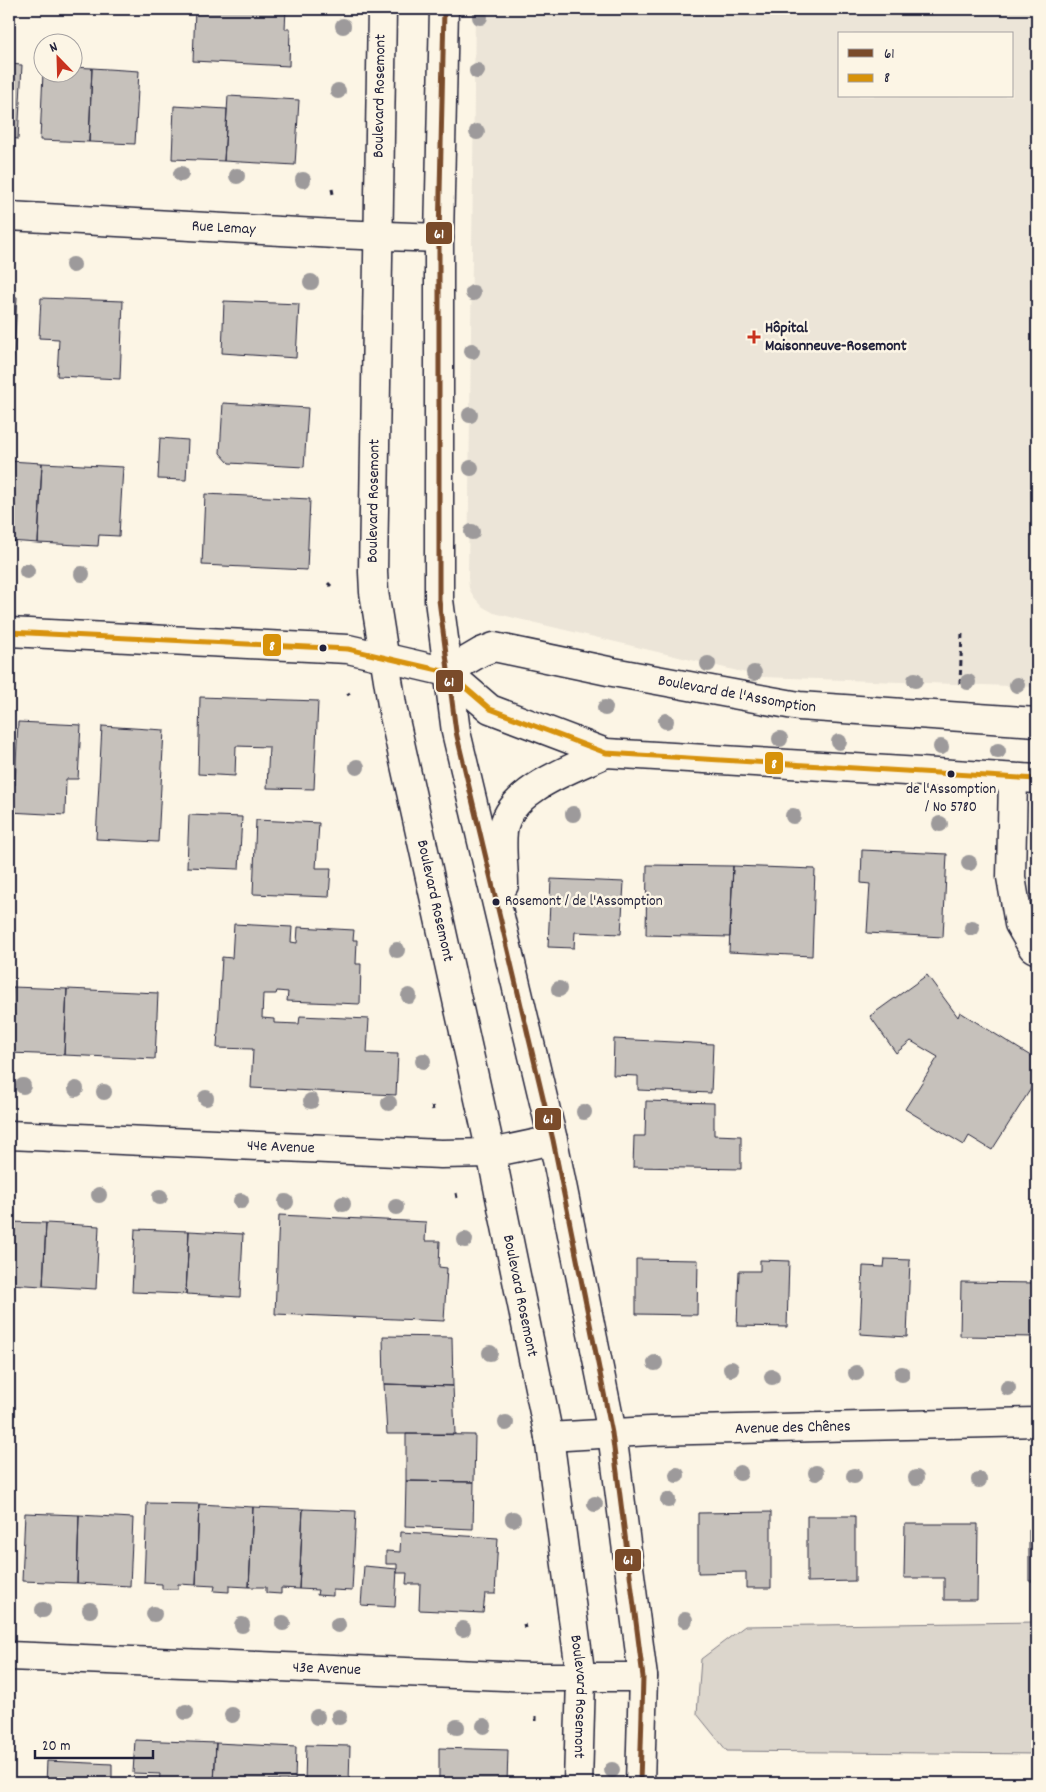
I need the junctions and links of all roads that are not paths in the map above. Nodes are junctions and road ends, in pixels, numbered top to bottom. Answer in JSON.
{"nodes":[{"id":1,"x":382,"y":9,"type":"edge"},
{"id":2,"x":444,"y":9,"type":"edge"},
{"id":3,"x":9,"y":216,"type":"edge"},
{"id":4,"x":378,"y":235,"type":"junction"},
{"id":5,"x":439,"y":238,"type":"junction"},
{"id":6,"x":9,"y":632,"type":"edge"},
{"id":7,"x":384,"y":656,"type":"junction"},
{"id":8,"x":447,"y":672,"type":"junction"},
{"id":9,"x":1037,"y":722,"type":"edge"},
{"id":10,"x":606,"y":753,"type":"junction"},
{"id":11,"x":1025,"y":778,"type":"edge"},
{"id":12,"x":504,"y":932,"type":"junction"},
{"id":13,"x":1037,"y":950,"type":"edge"},
{"id":14,"x":9,"y":1135,"type":"edge"},
{"id":15,"x":553,"y":1140,"type":"junction"},
{"id":16,"x":491,"y":1153,"type":"junction"},
{"id":17,"x":1037,"y":1422,"type":"edge"},
{"id":18,"x":612,"y":1433,"type":"junction"},
{"id":19,"x":549,"y":1437,"type":"junction"},
{"id":20,"x":9,"y":1656,"type":"edge"},
{"id":21,"x":580,"y":1678,"type":"junction"},
{"id":22,"x":643,"y":1678,"type":"junction"},
{"id":23,"x":578,"y":1783,"type":"edge"},
{"id":24,"x":640,"y":1783,"type":"edge"}],
"edges":[{"from":1,"to":4,"type":"street","name":"Boulevard Rosemont"},
{"from":2,"to":5,"type":"street"},
{"from":3,"to":4,"type":"street","name":"Rue Lemay"},
{"from":4,"to":5,"type":"street","name":"Rue Lemay"},
{"from":4,"to":7,"type":"street","name":"Boulevard Rosemont"},
{"from":5,"to":8,"type":"street"},
{"from":6,"to":7,"type":"street"},
{"from":7,"to":8,"type":"street"},
{"from":7,"to":16,"type":"street","name":"Boulevard Rosemont"},
{"from":8,"to":9,"type":"street","name":"Boulevard de l'Assomption"},
{"from":8,"to":10,"type":"street"},
{"from":8,"to":12,"type":"street"},
{"from":10,"to":11,"type":"street"},
{"from":10,"to":12,"type":"street"},
{"from":11,"to":13,"type":"street"},
{"from":12,"to":15,"type":"street"},
{"from":14,"to":16,"type":"street","name":"44e Avenue"},
{"from":15,"to":16,"type":"street","name":"44e Avenue"},
{"from":15,"to":18,"type":"street"},
{"from":16,"to":19,"type":"street","name":"Boulevard Rosemont"},
{"from":17,"to":18,"type":"street","name":"Avenue des Chênes"},
{"from":18,"to":19,"type":"street","name":"Avenue des Chênes"},
{"from":18,"to":22,"type":"street"},
{"from":19,"to":21,"type":"street","name":"Boulevard Rosemont"},
{"from":20,"to":21,"type":"street","name":"43e Avenue"},
{"from":21,"to":22,"type":"street","name":"43e Avenue"},
{"from":21,"to":23,"type":"street","name":"Boulevard Rosemont"},
{"from":22,"to":24,"type":"street"}]}
